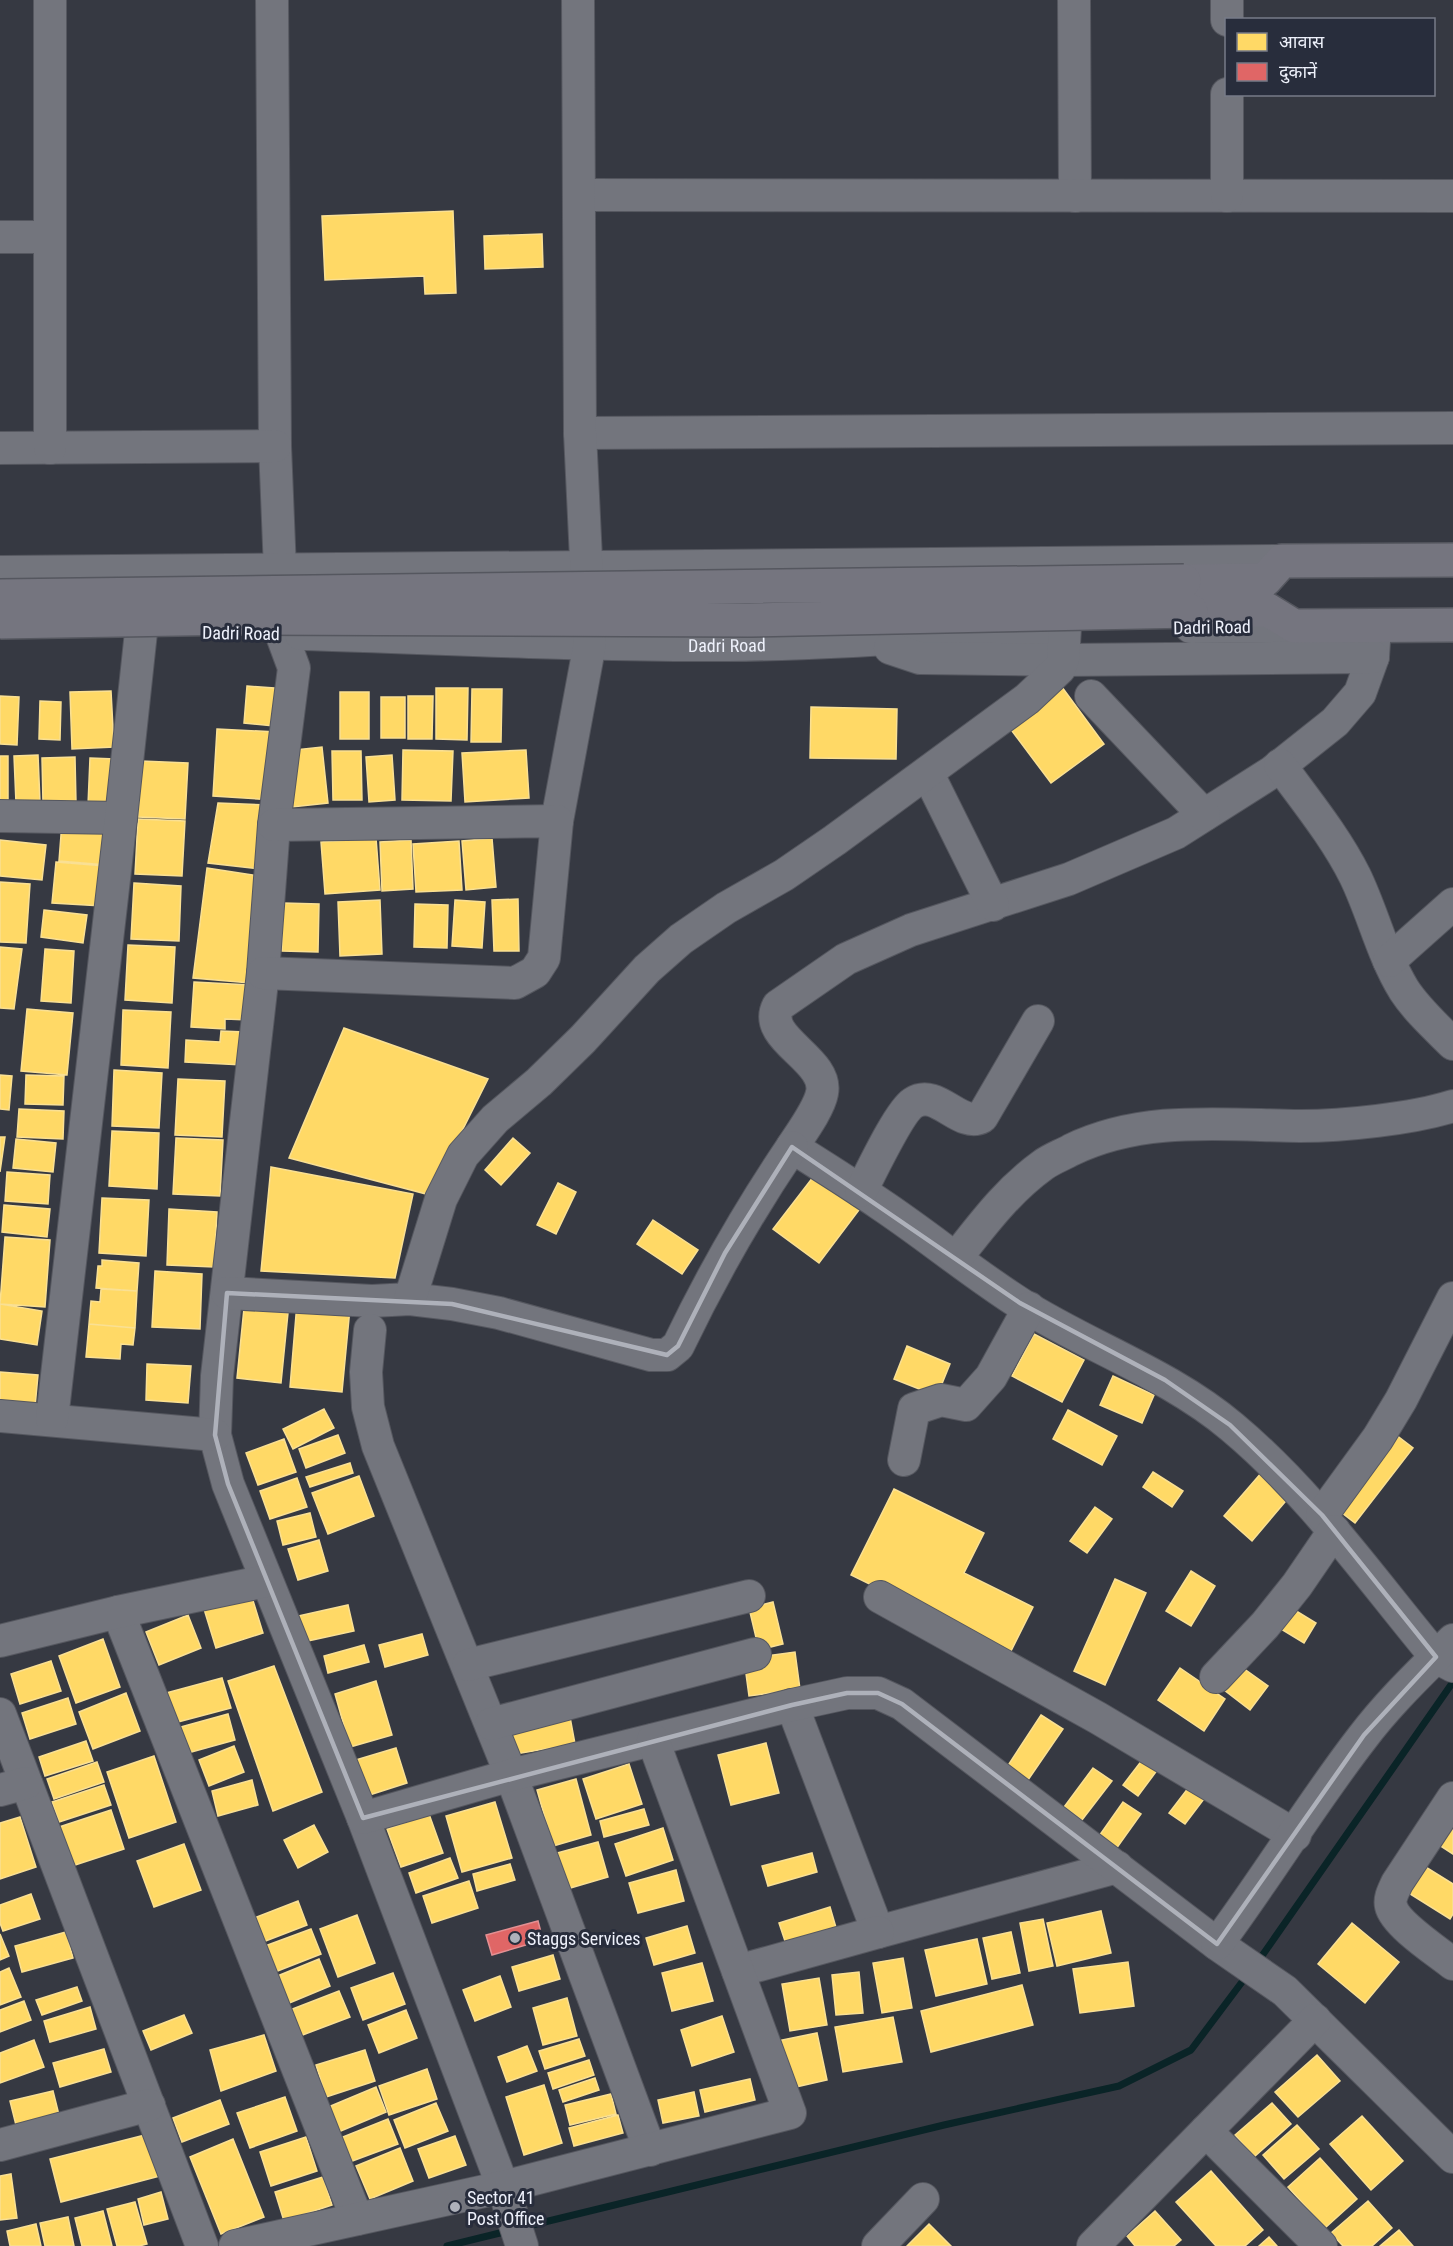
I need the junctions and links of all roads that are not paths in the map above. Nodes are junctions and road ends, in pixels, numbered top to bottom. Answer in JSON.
{"nodes":[{"id":1,"x":50,"y":0,"type":"edge"},
{"id":2,"x":272,"y":0,"type":"edge"},
{"id":3,"x":578,"y":0,"type":"edge"},
{"id":4,"x":1074,"y":0,"type":"edge"},
{"id":5,"x":1227,"y":0,"type":"edge"},
{"id":6,"x":1227,"y":18,"type":"edge"},
{"id":7,"x":1227,"y":96,"type":"edge"},
{"id":8,"x":579,"y":195,"type":"junction"},
{"id":9,"x":1075,"y":196,"type":"junction"},
{"id":10,"x":1227,"y":196,"type":"junction"},
{"id":11,"x":1453,"y":196,"type":"edge"},
{"id":12,"x":0,"y":237,"type":"edge"},
{"id":13,"x":50,"y":237,"type":"junction"},
{"id":14,"x":1453,"y":428,"type":"edge"},
{"id":15,"x":580,"y":433,"type":"junction"},
{"id":16,"x":275,"y":446,"type":"junction"},
{"id":17,"x":0,"y":448,"type":"edge"},
{"id":18,"x":50,"y":448,"type":"junction"},
{"id":19,"x":1453,"y":560,"type":"edge"},
{"id":20,"x":1282,"y":561,"type":"junction"},
{"id":21,"x":788,"y":564,"type":"junction"},
{"id":22,"x":585,"y":567,"type":"junction"},
{"id":23,"x":280,"y":570,"type":"junction"},
{"id":24,"x":0,"y":572,"type":"edge"},
{"id":25,"x":0,"y":596,"type":"edge"},
{"id":26,"x":1187,"y":596,"type":"junction"},
{"id":27,"x":0,"y":622,"type":"edge"},
{"id":28,"x":1453,"y":625,"type":"edge"},
{"id":29,"x":1294,"y":626,"type":"junction"},
{"id":30,"x":1065,"y":628,"type":"junction"},
{"id":31,"x":141,"y":632,"type":"junction"},
{"id":32,"x":281,"y":633,"type":"junction"},
{"id":33,"x":0,"y":635,"type":"edge"},
{"id":34,"x":870,"y":641,"type":"junction"},
{"id":35,"x":1374,"y":641,"type":"junction"},
{"id":36,"x":590,"y":643,"type":"junction"},
{"id":37,"x":795,"y":643,"type":"junction"},
{"id":38,"x":1063,"y":660,"type":"junction"},
{"id":39,"x":1091,"y":696,"type":"dead end"},
{"id":40,"x":1280,"y":765,"type":"junction"},
{"id":41,"x":928,"y":774,"type":"junction"},
{"id":42,"x":1204,"y":815,"type":"junction"},
{"id":43,"x":0,"y":816,"type":"edge"},
{"id":44,"x":122,"y":818,"type":"junction"},
{"id":45,"x":557,"y":821,"type":"junction"},
{"id":46,"x":274,"y":825,"type":"junction"},
{"id":47,"x":1453,"y":904,"type":"edge"},
{"id":48,"x":993,"y":905,"type":"junction"},
{"id":49,"x":1389,"y":962,"type":"junction"},
{"id":50,"x":263,"y":973,"type":"junction"},
{"id":51,"x":1038,"y":1022,"type":"dead end"},
{"id":52,"x":1453,"y":1044,"type":"edge"},
{"id":53,"x":1453,"y":1106,"type":"edge"},
{"id":54,"x":792,"y":1147,"type":"junction"},
{"id":55,"x":861,"y":1191,"type":"junction"},
{"id":56,"x":957,"y":1258,"type":"junction"},
{"id":57,"x":227,"y":1293,"type":"junction"},
{"id":58,"x":1453,"y":1298,"type":"edge"},
{"id":59,"x":410,"y":1299,"type":"junction"},
{"id":60,"x":1029,"y":1308,"type":"junction"},
{"id":61,"x":370,"y":1330,"type":"dead end"},
{"id":62,"x":0,"y":1416,"type":"edge"},
{"id":63,"x":52,"y":1419,"type":"junction"},
{"id":64,"x":215,"y":1435,"type":"junction"},
{"id":65,"x":904,"y":1460,"type":"dead end"},
{"id":66,"x":1328,"y":1523,"type":"junction"},
{"id":67,"x":266,"y":1581,"type":"junction"},
{"id":68,"x":749,"y":1596,"type":"dead end"},
{"id":69,"x":880,"y":1597,"type":"dead end"},
{"id":70,"x":118,"y":1612,"type":"junction"},
{"id":71,"x":0,"y":1641,"type":"edge"},
{"id":72,"x":755,"y":1654,"type":"dead end"},
{"id":73,"x":1448,"y":1657,"type":"edge"},
{"id":74,"x":468,"y":1665,"type":"junction"},
{"id":75,"x":1216,"y":1677,"type":"dead end"},
{"id":76,"x":792,"y":1705,"type":"junction"},
{"id":77,"x":0,"y":1714,"type":"edge"},
{"id":78,"x":491,"y":1724,"type":"junction"},
{"id":79,"x":653,"y":1740,"type":"junction"},
{"id":80,"x":511,"y":1775,"type":"junction"},
{"id":81,"x":13,"y":1786,"type":"edge"},
{"id":82,"x":1453,"y":1798,"type":"edge"},
{"id":83,"x":363,"y":1818,"type":"junction"},
{"id":84,"x":1295,"y":1835,"type":"junction"},
{"id":85,"x":1117,"y":1867,"type":"junction"},
{"id":86,"x":878,"y":1932,"type":"junction"},
{"id":87,"x":1224,"y":1949,"type":"junction"},
{"id":88,"x":1453,"y":1964,"type":"edge"},
{"id":89,"x":738,"y":1971,"type":"junction"},
{"id":90,"x":1315,"y":2020,"type":"junction"},
{"id":91,"x":148,"y":2105,"type":"junction"},
{"id":92,"x":1206,"y":2131,"type":"junction"},
{"id":93,"x":1,"y":2141,"type":"edge"},
{"id":94,"x":650,"y":2150,"type":"junction"},
{"id":95,"x":1453,"y":2157,"type":"edge"},
{"id":96,"x":503,"y":2187,"type":"junction"},
{"id":97,"x":923,"y":2199,"type":"dead end"},
{"id":98,"x":357,"y":2219,"type":"junction"},
{"id":99,"x":518,"y":2234,"type":"edge"},
{"id":100,"x":1099,"y":2244,"type":"edge"},
{"id":101,"x":202,"y":2246,"type":"edge"},
{"id":102,"x":235,"y":2246,"type":"edge"},
{"id":103,"x":879,"y":2246,"type":"edge"},
{"id":104,"x":1321,"y":2246,"type":"edge"}],
"edges":[{"from":1,"to":13,"type":"street"},
{"from":2,"to":16,"type":"street"},
{"from":3,"to":8,"type":"street"},
{"from":4,"to":9,"type":"street"},
{"from":5,"to":6,"type":"street"},
{"from":7,"to":10,"type":"street"},
{"from":8,"to":9,"type":"street"},
{"from":8,"to":15,"type":"street"},
{"from":9,"to":10,"type":"street"},
{"from":10,"to":11,"type":"street"},
{"from":12,"to":13,"type":"street"},
{"from":13,"to":18,"type":"street"},
{"from":14,"to":15,"type":"street"},
{"from":15,"to":22,"type":"street"},
{"from":16,"to":18,"type":"street"},
{"from":16,"to":23,"type":"street"},
{"from":17,"to":18,"type":"street"},
{"from":19,"to":20,"type":"main road"},
{"from":20,"to":21,"type":"street"},
{"from":20,"to":26,"type":"main road"},
{"from":21,"to":22,"type":"street"},
{"from":21,"to":37,"type":"street"},
{"from":22,"to":23,"type":"street"},
{"from":22,"to":36,"type":"street"},
{"from":23,"to":24,"type":"street"},
{"from":25,"to":26,"type":"main road","bridge":true},
{"from":26,"to":27,"type":"main road","bridge":true},
{"from":26,"to":29,"type":"main road"},
{"from":28,"to":35,"type":"main road","name":"Dadri Road"},
{"from":29,"to":30,"type":"street","name":"Dadri Road"},
{"from":29,"to":35,"type":"main road","name":"Dadri Road"},
{"from":30,"to":34,"type":"street","name":"Dadri Road"},
{"from":30,"to":38,"type":"street"},
{"from":31,"to":32,"type":"street","name":"Dadri Road"},
{"from":31,"to":33,"type":"street","name":"Dadri Road"},
{"from":31,"to":44,"type":"street"},
{"from":32,"to":36,"type":"street","name":"Dadri Road"},
{"from":32,"to":46,"type":"street"},
{"from":34,"to":37,"type":"street","name":"Dadri Road"},
{"from":34,"to":38,"type":"street"},
{"from":35,"to":38,"type":"street"},
{"from":35,"to":40,"type":"street"},
{"from":36,"to":37,"type":"street","name":"Dadri Road"},
{"from":36,"to":45,"type":"street"},
{"from":38,"to":41,"type":"street"},
{"from":39,"to":42,"type":"street"},
{"from":40,"to":42,"type":"street"},
{"from":40,"to":49,"type":"street"},
{"from":41,"to":48,"type":"street"},
{"from":41,"to":59,"type":"street"},
{"from":42,"to":48,"type":"street"},
{"from":43,"to":44,"type":"street"},
{"from":44,"to":63,"type":"street"},
{"from":45,"to":46,"type":"street"},
{"from":45,"to":50,"type":"street"},
{"from":46,"to":50,"type":"street"},
{"from":47,"to":49,"type":"street"},
{"from":48,"to":54,"type":"street"},
{"from":49,"to":52,"type":"street"},
{"from":50,"to":57,"type":"street"},
{"from":51,"to":55,"type":"street"},
{"from":53,"to":56,"type":"street"},
{"from":54,"to":55,"type":"street"},
{"from":54,"to":59,"type":"street"},
{"from":55,"to":56,"type":"street"},
{"from":56,"to":60,"type":"street"},
{"from":57,"to":59,"type":"street"},
{"from":57,"to":64,"type":"street"},
{"from":58,"to":66,"type":"street"},
{"from":60,"to":65,"type":"street"},
{"from":60,"to":66,"type":"street"},
{"from":61,"to":74,"type":"street"},
{"from":62,"to":63,"type":"street"},
{"from":63,"to":64,"type":"street"},
{"from":64,"to":67,"type":"street"},
{"from":66,"to":73,"type":"street"},
{"from":66,"to":75,"type":"street"},
{"from":67,"to":70,"type":"street"},
{"from":67,"to":83,"type":"street"},
{"from":68,"to":74,"type":"street"},
{"from":69,"to":84,"type":"street"},
{"from":70,"to":71,"type":"street"},
{"from":70,"to":98,"type":"street"},
{"from":72,"to":78,"type":"street"},
{"from":73,"to":84,"type":"street"},
{"from":74,"to":78,"type":"street"},
{"from":76,"to":79,"type":"street"},
{"from":76,"to":85,"type":"street"},
{"from":76,"to":86,"type":"street"},
{"from":77,"to":81,"type":"street"},
{"from":78,"to":80,"type":"street"},
{"from":79,"to":80,"type":"street"},
{"from":79,"to":89,"type":"street"},
{"from":80,"to":83,"type":"street"},
{"from":80,"to":94,"type":"street"},
{"from":81,"to":91,"type":"street"},
{"from":82,"to":88,"type":"street"},
{"from":83,"to":96,"type":"street"},
{"from":84,"to":87,"type":"street"},
{"from":85,"to":86,"type":"street"},
{"from":85,"to":87,"type":"street"},
{"from":86,"to":89,"type":"street"},
{"from":87,"to":90,"type":"street"},
{"from":89,"to":94,"type":"street"},
{"from":90,"to":92,"type":"street"},
{"from":90,"to":95,"type":"street"},
{"from":91,"to":93,"type":"street"},
{"from":91,"to":101,"type":"street"},
{"from":92,"to":100,"type":"street"},
{"from":92,"to":104,"type":"street"},
{"from":94,"to":96,"type":"street"},
{"from":96,"to":98,"type":"street"},
{"from":96,"to":99,"type":"street"},
{"from":97,"to":103,"type":"street"},
{"from":98,"to":102,"type":"street"}]}
